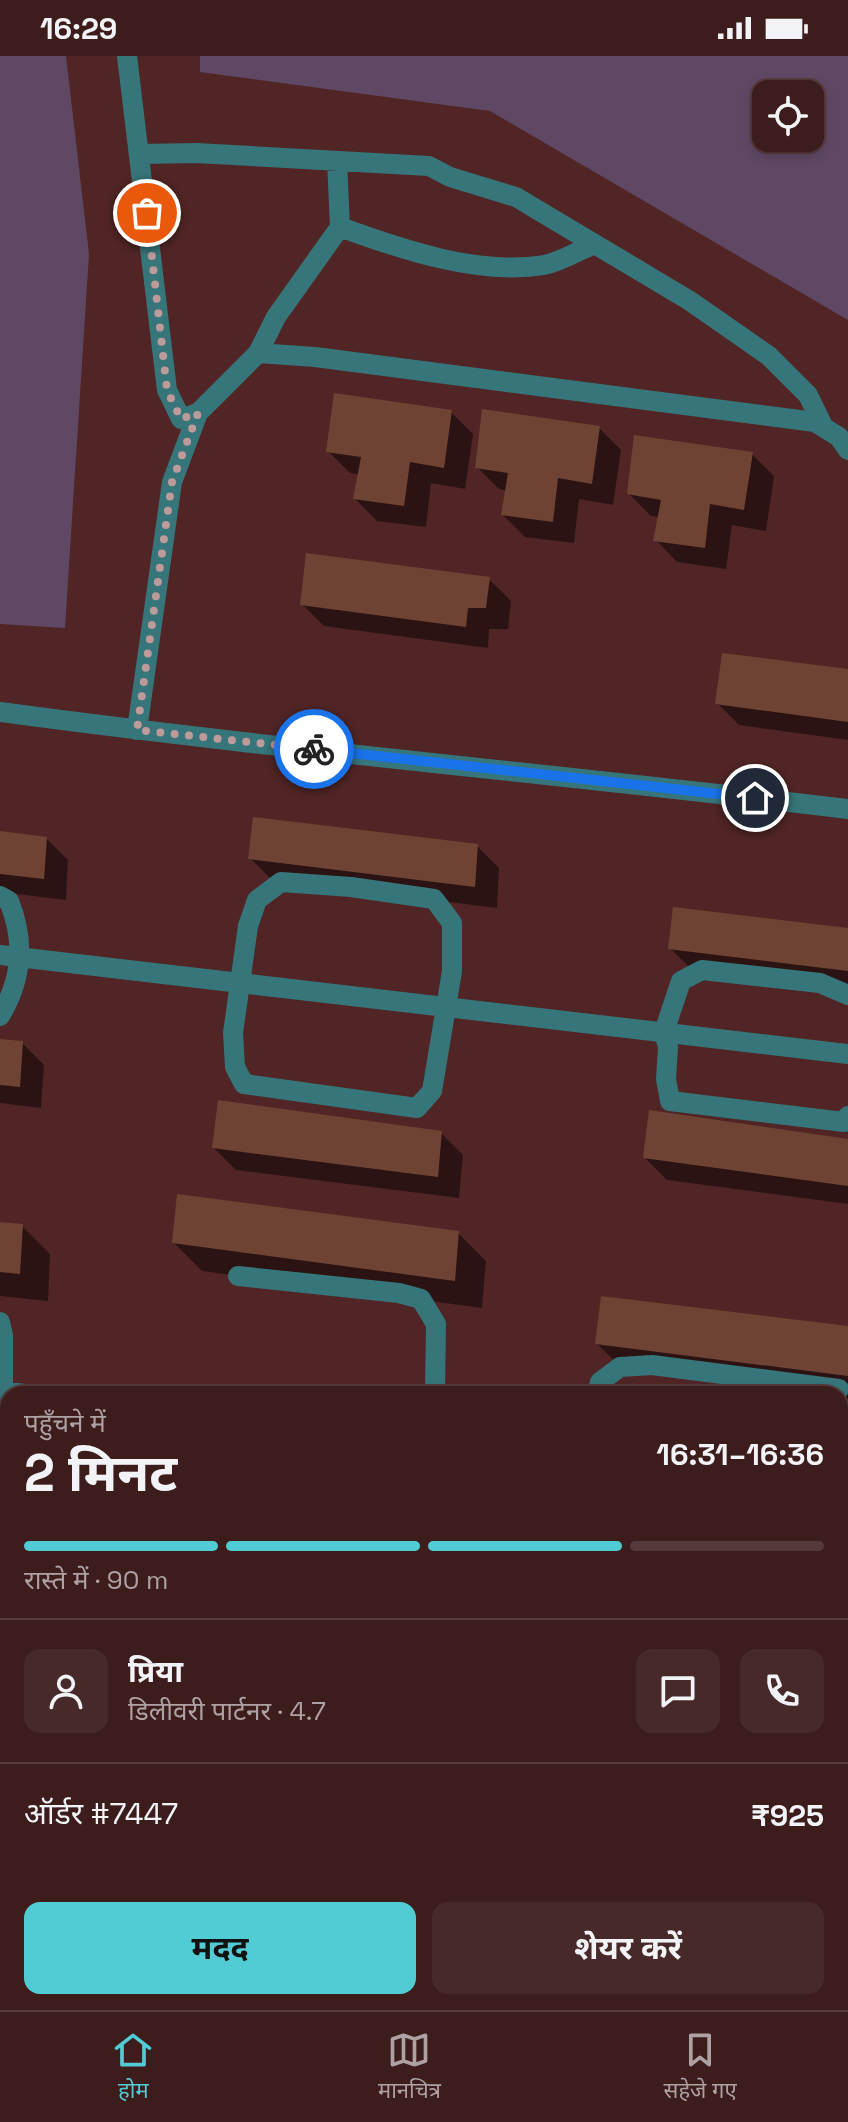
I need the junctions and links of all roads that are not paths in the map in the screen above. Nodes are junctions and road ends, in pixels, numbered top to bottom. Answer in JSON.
{"nodes":[{"id":1,"x":127,"y":56,"type":"edge"},
{"id":2,"x":141,"y":154,"type":"junction"},
{"id":3,"x":337,"y":161,"type":"junction"},
{"id":4,"x":340,"y":227,"type":"junction"},
{"id":5,"x":595,"y":244,"type":"junction"},
{"id":6,"x":258,"y":353,"type":"junction"},
{"id":7,"x":198,"y":413,"type":"junction"},
{"id":8,"x":824,"y":428,"type":"junction"},
{"id":9,"x":848,"y":450,"type":"edge"},
{"id":10,"x":0,"y":712,"type":"edge"},
{"id":11,"x":137,"y":730,"type":"junction"},
{"id":12,"x":848,"y":809,"type":"edge"},
{"id":13,"x":0,"y":896,"type":"edge"},
{"id":14,"x":9,"y":956,"type":"edge"},
{"id":15,"x":241,"y":983,"type":"junction"},
{"id":16,"x":848,"y":995,"type":"edge"},
{"id":17,"x":447,"y":1007,"type":"junction"},
{"id":18,"x":0,"y":1016,"type":"edge"},
{"id":19,"x":664,"y":1032,"type":"junction"},
{"id":20,"x":848,"y":1054,"type":"edge"},
{"id":21,"x":848,"y":1116,"type":"edge"},
{"id":22,"x":238,"y":1276,"type":"dead end"},
{"id":23,"x":0,"y":1322,"type":"edge"},
{"id":24,"x":1,"y":1386,"type":"edge"},
{"id":25,"x":435,"y":1386,"type":"edge"},
{"id":26,"x":599,"y":1386,"type":"edge"},
{"id":27,"x":816,"y":1386,"type":"edge"}],
"edges":[{"from":1,"to":2,"type":"street"},
{"from":2,"to":3,"type":"street"},
{"from":2,"to":7,"type":"street"},
{"from":3,"to":4,"type":"street"},
{"from":3,"to":5,"type":"street"},
{"from":4,"to":5,"type":"street"},
{"from":4,"to":6,"type":"street"},
{"from":5,"to":8,"type":"street"},
{"from":6,"to":7,"type":"street"},
{"from":6,"to":8,"type":"street"},
{"from":7,"to":11,"type":"street"},
{"from":8,"to":9,"type":"street"},
{"from":10,"to":11,"type":"street"},
{"from":11,"to":12,"type":"street"},
{"from":13,"to":14,"type":"street"},
{"from":14,"to":15,"type":"street"},
{"from":14,"to":18,"type":"street"},
{"from":15,"to":17,"type":"street"},
{"from":15,"to":17,"type":"street"},
{"from":15,"to":17,"type":"street"},
{"from":16,"to":19,"type":"street"},
{"from":17,"to":19,"type":"street"},
{"from":19,"to":20,"type":"street"},
{"from":19,"to":21,"type":"street"},
{"from":22,"to":25,"type":"street"},
{"from":23,"to":24,"type":"street"},
{"from":26,"to":27,"type":"street"}]}
